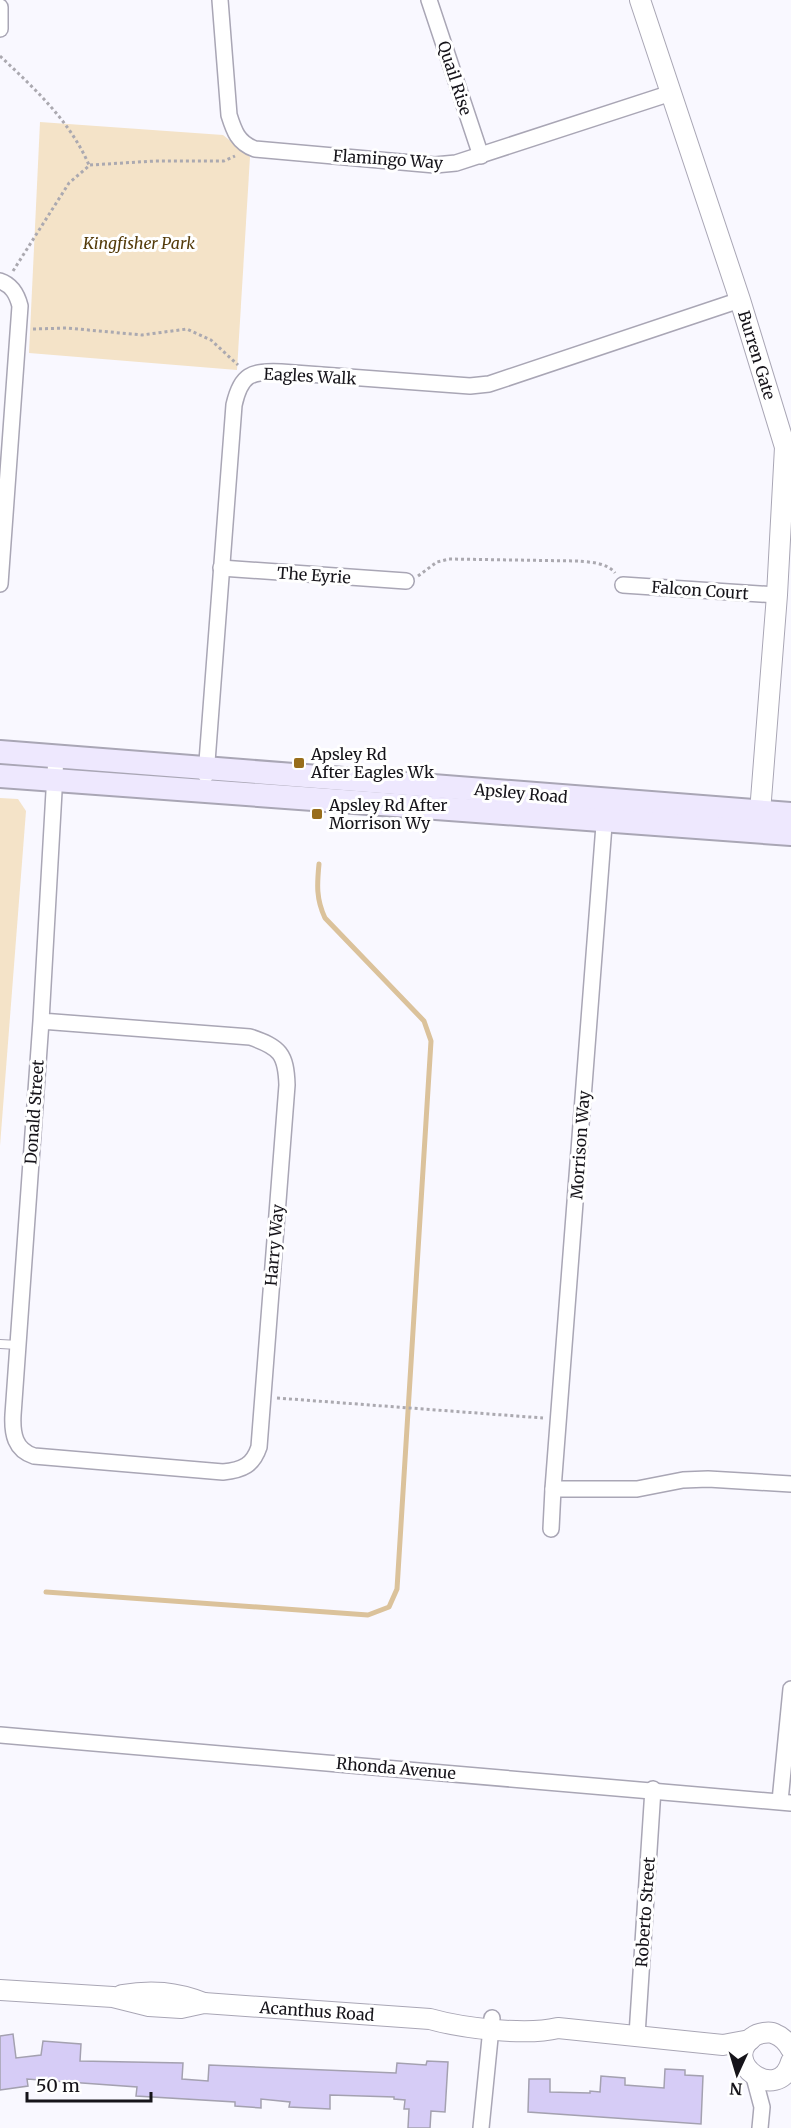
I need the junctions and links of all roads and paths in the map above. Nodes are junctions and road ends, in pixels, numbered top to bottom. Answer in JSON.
{"nodes":[{"id":1,"x":220,"y":0,"type":"edge"},
{"id":2,"x":429,"y":0,"type":"edge"},
{"id":3,"x":640,"y":0,"type":"edge"},
{"id":4,"x":0,"y":8,"type":"edge"},
{"id":5,"x":0,"y":29,"type":"edge"},
{"id":6,"x":0,"y":56,"type":"edge"},
{"id":7,"x":671,"y":93,"type":"junction"},
{"id":8,"x":244,"y":145,"type":"junction"},
{"id":9,"x":481,"y":156,"type":"junction"},
{"id":10,"x":90,"y":165,"type":"junction"},
{"id":11,"x":3,"y":282,"type":"edge"},
{"id":12,"x":741,"y":300,"type":"junction"},
{"id":13,"x":19,"y":328,"type":"junction"},
{"id":14,"x":248,"y":375,"type":"junction"},
{"id":15,"x":221,"y":568,"type":"junction"},
{"id":16,"x":406,"y":581,"type":"joint"},
{"id":17,"x":0,"y":584,"type":"edge"},
{"id":18,"x":623,"y":585,"type":"joint"},
{"id":19,"x":777,"y":595,"type":"junction"},
{"id":20,"x":0,"y":752,"type":"edge"},
{"id":21,"x":56,"y":756,"type":"junction"},
{"id":22,"x":0,"y":776,"type":"edge"},
{"id":23,"x":206,"y":779,"type":"junction"},
{"id":24,"x":55,"y":780,"type":"junction"},
{"id":25,"x":605,"y":810,"type":"junction"},
{"id":26,"x":791,"y":814,"type":"edge"},
{"id":27,"x":759,"y":821,"type":"junction"},
{"id":28,"x":791,"y":834,"type":"edge"},
{"id":29,"x":41,"y":1021,"type":"junction"},
{"id":30,"x":0,"y":1344,"type":"edge"},
{"id":31,"x":18,"y":1345,"type":"junction"},
{"id":32,"x":262,"y":1398,"type":"junction"},
{"id":33,"x":559,"y":1420,"type":"junction"},
{"id":34,"x":34,"y":1456,"type":"joint"},
{"id":35,"x":791,"y":1484,"type":"edge"},
{"id":36,"x":554,"y":1489,"type":"junction"},
{"id":37,"x":551,"y":1529,"type":"dead end"},
{"id":38,"x":791,"y":1689,"type":"edge"},
{"id":39,"x":0,"y":1735,"type":"edge"},
{"id":40,"x":653,"y":1789,"type":"junction"},
{"id":41,"x":786,"y":1802,"type":"edge"},
{"id":42,"x":0,"y":1989,"type":"edge"},
{"id":43,"x":491,"y":2023,"type":"junction"},
{"id":44,"x":637,"y":2035,"type":"junction"},
{"id":45,"x":747,"y":2047,"type":"junction"},
{"id":46,"x":789,"y":2060,"type":"edge"},
{"id":47,"x":754,"y":2077,"type":"junction"},
{"id":48,"x":762,"y":2107,"type":"junction"},
{"id":49,"x":481,"y":2128,"type":"edge"},
{"id":50,"x":760,"y":2128,"type":"edge"}],
"edges":[{"from":1,"to":8,"type":"street"},
{"from":2,"to":9,"type":"street","name":"Quail Rise"},
{"from":3,"to":7,"type":"street","name":"Burren Gate"},
{"from":4,"to":5,"type":"street"},
{"from":6,"to":10,"type":"path"},
{"from":7,"to":9,"type":"street","name":"Flamingo Way"},
{"from":7,"to":12,"type":"street","name":"Burren Gate"},
{"from":8,"to":9,"type":"street","name":"Flamingo Way"},
{"from":8,"to":10,"type":"path"},
{"from":10,"to":11,"type":"path"},
{"from":11,"to":13,"type":"street"},
{"from":12,"to":14,"type":"street","name":"Eagles Walk"},
{"from":12,"to":19,"type":"street","name":"Burren Gate"},
{"from":13,"to":14,"type":"path"},
{"from":13,"to":17,"type":"street"},
{"from":14,"to":15,"type":"street","name":"Eagles Walk"},
{"from":15,"to":16,"type":"street","name":"The Eyrie"},
{"from":15,"to":23,"type":"street","name":"Eagles Walk"},
{"from":16,"to":18,"type":"path"},
{"from":18,"to":19,"type":"street","name":"Falcon Court"},
{"from":19,"to":27,"type":"street","name":"Burren Gate"},
{"from":20,"to":21,"type":"main road","name":"Apsley Road"},
{"from":21,"to":23,"type":"main road","name":"Apsley Road"},
{"from":21,"to":24,"type":"street","name":"Donald Street"},
{"from":22,"to":24,"type":"main road","name":"Apsley Road"},
{"from":23,"to":24,"type":"main road","name":"Apsley Road"},
{"from":23,"to":25,"type":"main road","name":"Apsley Road"},
{"from":24,"to":29,"type":"street","name":"Donald Street"},
{"from":25,"to":27,"type":"main road","name":"Apsley Road"},
{"from":25,"to":33,"type":"street","name":"Morrison Way"},
{"from":26,"to":27,"type":"main road","name":"Apsley Road"},
{"from":27,"to":28,"type":"main road","name":"Apsley Road"},
{"from":29,"to":31,"type":"street","name":"Donald Street"},
{"from":29,"to":32,"type":"street","name":"Harry Way"},
{"from":30,"to":31,"type":"lane"},
{"from":31,"to":34,"type":"street","name":"Donald Street"},
{"from":32,"to":33,"type":"path"},
{"from":32,"to":34,"type":"street","name":"Harry Way"},
{"from":33,"to":36,"type":"street","name":"Morrison Way"},
{"from":35,"to":36,"type":"street"},
{"from":36,"to":37,"type":"street","name":"Morrison Way"},
{"from":38,"to":41,"type":"street"},
{"from":39,"to":40,"type":"street","name":"Rhonda Avenue"},
{"from":40,"to":41,"type":"street","name":"Rhonda Avenue"},
{"from":40,"to":44,"type":"street","name":"Roberto Street"},
{"from":42,"to":43,"type":"street","name":"Acanthus Road"},
{"from":43,"to":44,"type":"street","name":"Acanthus Road"},
{"from":43,"to":49,"type":"street"},
{"from":44,"to":45,"type":"street","name":"Acanthus Road"},
{"from":45,"to":46,"type":"street"},
{"from":45,"to":47,"type":"street"},
{"from":46,"to":47,"type":"street"},
{"from":46,"to":48,"type":"street"},
{"from":47,"to":48,"type":"street"},
{"from":48,"to":50,"type":"street"}]}
